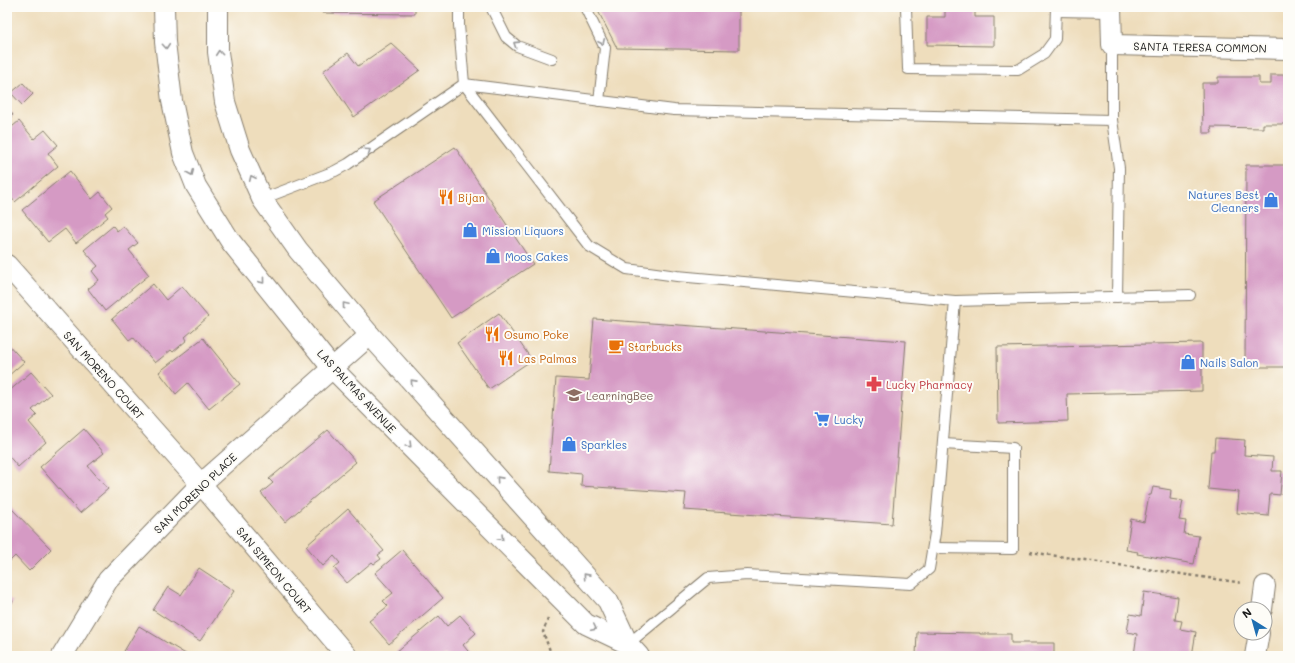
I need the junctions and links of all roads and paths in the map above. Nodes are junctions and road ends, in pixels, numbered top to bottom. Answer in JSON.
{"nodes":[{"id":1,"x":164,"y":7,"type":"edge"},
{"id":2,"x":218,"y":7,"type":"edge"},
{"id":3,"x":459,"y":7,"type":"edge"},
{"id":4,"x":491,"y":7,"type":"edge"},
{"id":5,"x":585,"y":7,"type":"edge"},
{"id":6,"x":906,"y":7,"type":"edge"},
{"id":7,"x":1056,"y":9,"type":"edge"},
{"id":8,"x":1111,"y":9,"type":"edge"},
{"id":9,"x":1112,"y":45,"type":"junction"},
{"id":10,"x":1288,"y":49,"type":"edge"},
{"id":11,"x":552,"y":59,"type":"dead end"},
{"id":12,"x":464,"y":84,"type":"junction"},
{"id":13,"x":600,"y":101,"type":"junction"},
{"id":14,"x":1112,"y":120,"type":"junction"},
{"id":15,"x":262,"y":199,"type":"junction"},
{"id":16,"x":7,"y":265,"type":"edge"},
{"id":17,"x":1190,"y":296,"type":"dead end"},
{"id":18,"x":1117,"y":297,"type":"junction"},
{"id":19,"x":955,"y":301,"type":"junction"},
{"id":20,"x":370,"y":335,"type":"junction"},
{"id":21,"x":332,"y":368,"type":"junction"},
{"id":22,"x":943,"y":444,"type":"junction"},
{"id":23,"x":201,"y":484,"type":"junction"},
{"id":24,"x":933,"y":548,"type":"junction"},
{"id":25,"x":1030,"y":552,"type":"dead end"},
{"id":26,"x":1265,"y":586,"type":"joint"},
{"id":27,"x":556,"y":594,"type":"junction"},
{"id":28,"x":1263,"y":601,"type":"edge"},
{"id":29,"x":1258,"y":641,"type":"edge"},
{"id":30,"x":633,"y":650,"type":"edge"},
{"id":31,"x":62,"y":656,"type":"edge"},
{"id":32,"x":347,"y":656,"type":"edge"},
{"id":33,"x":552,"y":656,"type":"edge"},
{"id":34,"x":1256,"y":656,"type":"edge"}],
"edges":[{"from":1,"to":21,"type":"street","name":"LAS PALMAS AVENUE","one_way":true},
{"from":15,"to":2,"type":"street","one_way":true},
{"from":3,"to":12,"type":"lane"},
{"from":11,"to":4,"type":"lane","one_way":true},
{"from":5,"to":13,"type":"lane","one_way":true},
{"from":6,"to":7,"type":"lane"},
{"from":7,"to":8,"type":"lane"},
{"from":8,"to":9,"type":"street"},
{"from":9,"to":10,"type":"street","name":"SANTA TERESA COMMON"},
{"from":9,"to":14,"type":"lane"},
{"from":12,"to":13,"type":"lane"},
{"from":15,"to":12,"type":"lane","one_way":true},
{"from":12,"to":19,"type":"lane"},
{"from":13,"to":14,"type":"lane"},
{"from":14,"to":18,"type":"lane"},
{"from":20,"to":15,"type":"street","one_way":true},
{"from":16,"to":23,"type":"street","name":"SAN MORENO COURT"},
{"from":17,"to":18,"type":"lane"},
{"from":18,"to":19,"type":"lane"},
{"from":19,"to":22,"type":"lane"},
{"from":20,"to":21,"type":"street","name":"SAN MORENO PLACE"},
{"from":30,"to":20,"type":"street","one_way":true},
{"from":21,"to":23,"type":"street","name":"SAN MORENO PLACE"},
{"from":21,"to":27,"type":"street","name":"LAS PALMAS AVENUE","one_way":true},
{"from":22,"to":24,"type":"lane"},
{"from":22,"to":24,"type":"lane"},
{"from":23,"to":31,"type":"street","name":"SAN MORENO PLACE"},
{"from":23,"to":32,"type":"street","name":"SAN SIMEON COURT"},
{"from":24,"to":30,"type":"lane"},
{"from":25,"to":26,"type":"path"},
{"from":26,"to":28,"type":"street"},
{"from":27,"to":30,"type":"street","name":"LAS PALMAS AVENUE","one_way":true},
{"from":27,"to":33,"type":"path"},
{"from":29,"to":34,"type":"street"}]}
